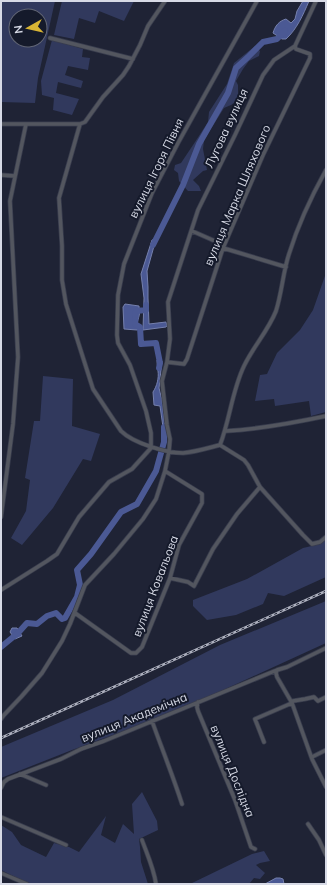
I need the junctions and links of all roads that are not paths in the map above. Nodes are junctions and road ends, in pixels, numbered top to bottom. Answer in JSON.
{"nodes":[{"id":1,"x":165,"y":1,"type":"edge"},
{"id":2,"x":257,"y":1,"type":"edge"},
{"id":3,"x":316,"y":1,"type":"edge"},
{"id":4,"x":50,"y":38,"type":"dead end"},
{"id":5,"x":295,"y":46,"type":"junction"},
{"id":6,"x":133,"y":59,"type":"junction"},
{"id":7,"x":1,"y":124,"type":"edge"},
{"id":8,"x":26,"y":124,"type":"junction"},
{"id":9,"x":80,"y":124,"type":"junction"},
{"id":10,"x":326,"y":170,"type":"edge"},
{"id":11,"x":1,"y":175,"type":"edge"},
{"id":12,"x":15,"y":176,"type":"junction"},
{"id":13,"x":192,"y":231,"type":"junction"},
{"id":14,"x":224,"y":247,"type":"junction"},
{"id":15,"x":286,"y":267,"type":"junction"},
{"id":16,"x":167,"y":362,"type":"junction"},
{"id":17,"x":326,"y":416,"type":"edge"},
{"id":18,"x":226,"y":431,"type":"junction"},
{"id":19,"x":220,"y":445,"type":"junction"},
{"id":20,"x":151,"y":448,"type":"junction"},
{"id":21,"x":169,"y":451,"type":"junction"},
{"id":22,"x":165,"y":471,"type":"junction"},
{"id":23,"x":260,"y":487,"type":"junction"},
{"id":24,"x":1,"y":516,"type":"edge"},
{"id":25,"x":326,"y":537,"type":"edge"},
{"id":26,"x":170,"y":578,"type":"junction"},
{"id":27,"x":1,"y":590,"type":"edge"},
{"id":28,"x":75,"y":613,"type":"junction"},
{"id":29,"x":326,"y":648,"type":"edge"},
{"id":30,"x":277,"y":670,"type":"junction"},
{"id":31,"x":268,"y":674,"type":"junction"},
{"id":32,"x":277,"y":677,"type":"junction"},
{"id":33,"x":326,"y":697,"type":"edge"},
{"id":34,"x":198,"y":702,"type":"junction"},
{"id":35,"x":292,"y":703,"type":"junction"},
{"id":36,"x":192,"y":705,"type":"junction"},
{"id":37,"x":197,"y":709,"type":"junction"},
{"id":38,"x":1,"y":719,"type":"edge"},
{"id":39,"x":152,"y":721,"type":"junction"},
{"id":40,"x":264,"y":742,"type":"dead end"},
{"id":41,"x":326,"y":750,"type":"edge"},
{"id":42,"x":312,"y":757,"type":"junction"},
{"id":43,"x":19,"y":774,"type":"junction"},
{"id":44,"x":8,"y":779,"type":"junction"},
{"id":45,"x":1,"y":781,"type":"edge"},
{"id":46,"x":46,"y":786,"type":"dead end"},
{"id":47,"x":326,"y":786,"type":"edge"},
{"id":48,"x":1,"y":788,"type":"edge"},
{"id":49,"x":182,"y":804,"type":"dead end"},
{"id":50,"x":1,"y":817,"type":"edge"},
{"id":51,"x":308,"y":824,"type":"dead end"},
{"id":52,"x":142,"y":840,"type":"dead end"},
{"id":53,"x":66,"y":845,"type":"dead end"},
{"id":54,"x":253,"y":848,"type":"dead end"},
{"id":55,"x":326,"y":855,"type":"edge"},
{"id":56,"x":1,"y":873,"type":"edge"},
{"id":57,"x":27,"y":884,"type":"edge"},
{"id":58,"x":156,"y":884,"type":"edge"}],
"edges":[{"from":1,"to":6,"type":"street"},
{"from":2,"to":20,"type":"street","name":"вулиця Ігоря Півня"},
{"from":3,"to":5,"type":"street"},
{"from":4,"to":6,"type":"street"},
{"from":5,"to":13,"type":"street","name":"Лугова вулиця"},
{"from":5,"to":14,"type":"street","name":"вулиця Марка Шляхового"},
{"from":6,"to":9,"type":"street"},
{"from":7,"to":8,"type":"street"},
{"from":8,"to":9,"type":"street"},
{"from":8,"to":12,"type":"street"},
{"from":9,"to":20,"type":"street"},
{"from":10,"to":15,"type":"street"},
{"from":11,"to":12,"type":"street"},
{"from":12,"to":24,"type":"street"},
{"from":13,"to":14,"type":"street"},
{"from":13,"to":16,"type":"street","name":"Лугова вулиця"},
{"from":14,"to":15,"type":"street"},
{"from":14,"to":16,"type":"street","name":"вулиця Марка Шляхового"},
{"from":15,"to":18,"type":"street"},
{"from":16,"to":21,"type":"street"},
{"from":17,"to":18,"type":"street"},
{"from":18,"to":19,"type":"street"},
{"from":19,"to":21,"type":"street"},
{"from":19,"to":23,"type":"street"},
{"from":20,"to":21,"type":"street"},
{"from":20,"to":27,"type":"street"},
{"from":21,"to":22,"type":"street"},
{"from":22,"to":26,"type":"street","name":"вулиця Ковальова"},
{"from":22,"to":28,"type":"street"},
{"from":23,"to":25,"type":"street"},
{"from":23,"to":26,"type":"street"},
{"from":26,"to":28,"type":"street","name":"вулиця Ковальова"},
{"from":28,"to":38,"type":"street"},
{"from":29,"to":30,"type":"street","name":"вулиця Академічна"},
{"from":30,"to":31,"type":"street","name":"вулиця Академічна"},
{"from":30,"to":32,"type":"street"},
{"from":31,"to":32,"type":"street"},
{"from":31,"to":34,"type":"street","name":"вулиця Академічна"},
{"from":32,"to":35,"type":"street"},
{"from":33,"to":35,"type":"street"},
{"from":34,"to":36,"type":"street","name":"вулиця Академічна"},
{"from":34,"to":37,"type":"street"},
{"from":35,"to":40,"type":"street"},
{"from":35,"to":42,"type":"street"},
{"from":36,"to":37,"type":"street"},
{"from":36,"to":39,"type":"street","name":"вулиця Академічна"},
{"from":37,"to":54,"type":"street","name":"вулиця Дослідна"},
{"from":39,"to":43,"type":"street","name":"вулиця Академічна"},
{"from":39,"to":49,"type":"street"},
{"from":41,"to":42,"type":"street"},
{"from":42,"to":47,"type":"street"},
{"from":43,"to":44,"type":"street","name":"вулиця Академічна"},
{"from":43,"to":46,"type":"street"},
{"from":44,"to":45,"type":"street"},
{"from":44,"to":48,"type":"street","name":"вулиця Академічна"},
{"from":50,"to":53,"type":"street"},
{"from":51,"to":55,"type":"street"},
{"from":52,"to":58,"type":"street"},
{"from":56,"to":57,"type":"street"}]}
